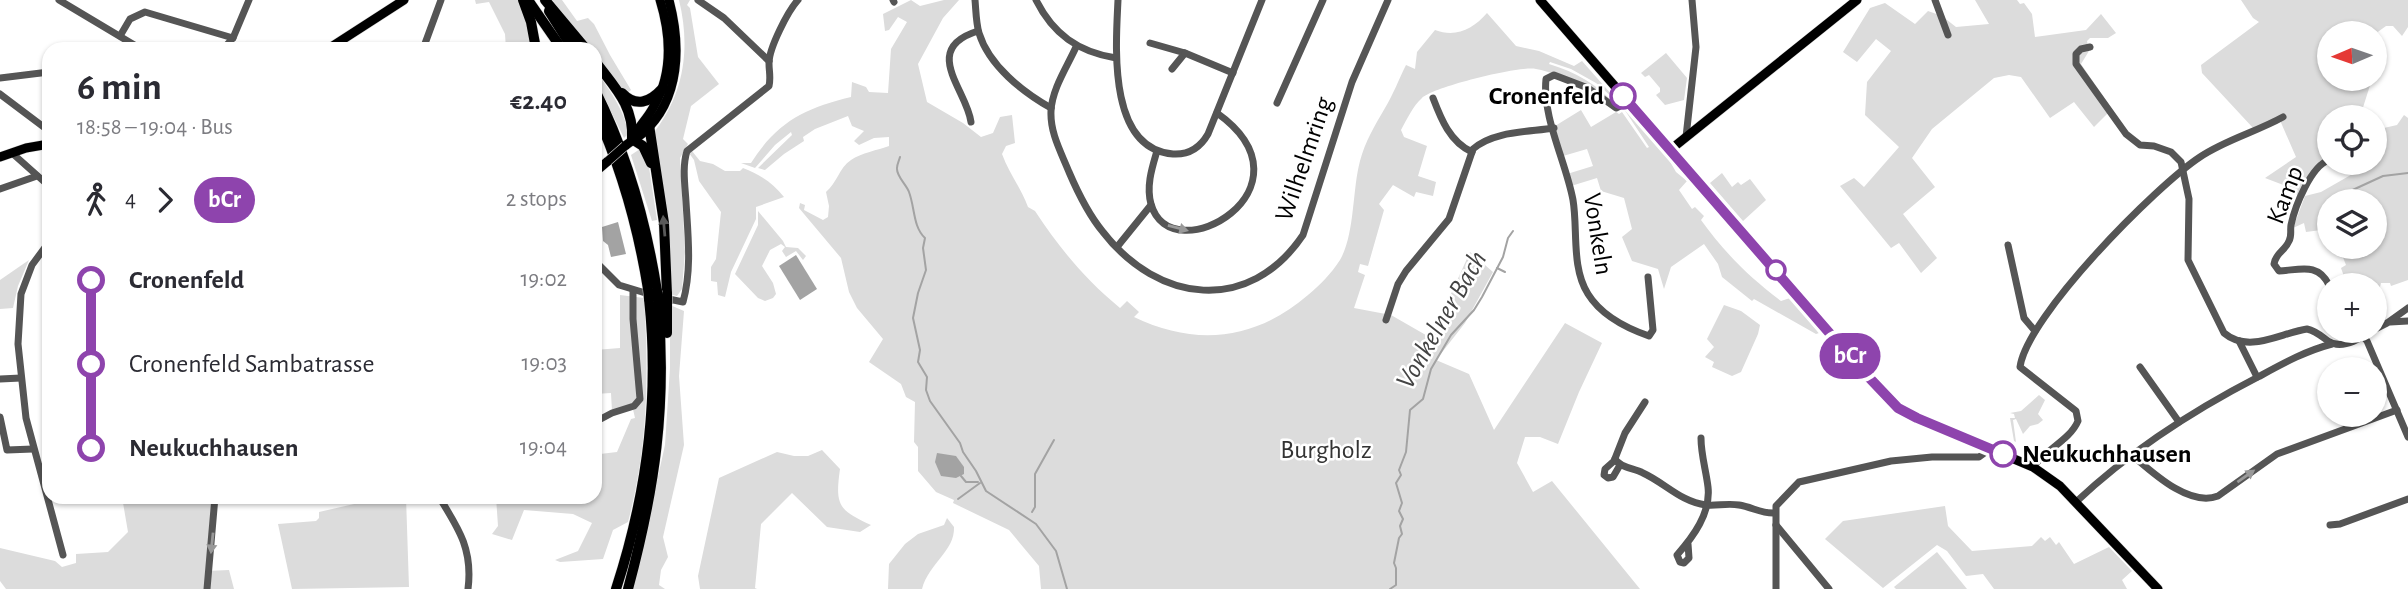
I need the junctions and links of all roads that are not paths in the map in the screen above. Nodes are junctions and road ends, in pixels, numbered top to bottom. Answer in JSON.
{"nodes":[{"id":1,"x":59,"y":0,"type":"edge"},
{"id":2,"x":249,"y":0,"type":"edge"},
{"id":3,"x":404,"y":0,"type":"edge"},
{"id":4,"x":523,"y":0,"type":"edge"},
{"id":5,"x":528,"y":0,"type":"edge"},
{"id":6,"x":543,"y":0,"type":"edge"},
{"id":7,"x":660,"y":0,"type":"edge"},
{"id":8,"x":669,"y":0,"type":"edge"},
{"id":9,"x":698,"y":0,"type":"edge"},
{"id":10,"x":798,"y":0,"type":"edge"},
{"id":11,"x":975,"y":0,"type":"edge"},
{"id":12,"x":1036,"y":0,"type":"edge"},
{"id":13,"x":1118,"y":0,"type":"edge"},
{"id":14,"x":1262,"y":0,"type":"edge"},
{"id":15,"x":1323,"y":0,"type":"edge"},
{"id":16,"x":1388,"y":0,"type":"edge"},
{"id":17,"x":1540,"y":0,"type":"edge"},
{"id":18,"x":1692,"y":0,"type":"edge"},
{"id":19,"x":1857,"y":0,"type":"edge"},
{"id":20,"x":1935,"y":0,"type":"edge"},
{"id":21,"x":438,"y":3,"type":"edge"},
{"id":22,"x":978,"y":32,"type":"junction"},
{"id":23,"x":1948,"y":35,"type":"dead end"},
{"id":24,"x":120,"y":36,"type":"junction"},
{"id":25,"x":233,"y":38,"type":"junction"},
{"id":26,"x":130,"y":42,"type":"edge"},
{"id":27,"x":229,"y":42,"type":"edge"},
{"id":28,"x":339,"y":42,"type":"edge"},
{"id":29,"x":425,"y":42,"type":"edge"},
{"id":30,"x":535,"y":42,"type":"edge"},
{"id":31,"x":557,"y":42,"type":"edge"},
{"id":32,"x":569,"y":42,"type":"edge"},
{"id":33,"x":580,"y":42,"type":"edge"},
{"id":34,"x":1150,"y":43,"type":"dead end"},
{"id":35,"x":1076,"y":47,"type":"junction"},
{"id":36,"x":2090,"y":47,"type":"dead end"},
{"id":37,"x":1185,"y":53,"type":"junction"},
{"id":38,"x":1116,"y":58,"type":"junction"},
{"id":39,"x":769,"y":61,"type":"junction"},
{"id":40,"x":1172,"y":69,"type":"dead end"},
{"id":41,"x":602,"y":71,"type":"edge"},
{"id":42,"x":42,"y":73,"type":"edge"},
{"id":43,"x":1233,"y":73,"type":"junction"},
{"id":44,"x":0,"y":78,"type":"edge"},
{"id":45,"x":612,"y":85,"type":"junction"},
{"id":46,"x":662,"y":89,"type":"junction"},
{"id":47,"x":0,"y":94,"type":"edge"},
{"id":48,"x":1433,"y":97,"type":"dead end"},
{"id":49,"x":1628,"y":102,"type":"junction"},
{"id":50,"x":1278,"y":103,"type":"dead end"},
{"id":51,"x":602,"y":105,"type":"edge"},
{"id":52,"x":1051,"y":108,"type":"junction"},
{"id":53,"x":1217,"y":113,"type":"junction"},
{"id":54,"x":2283,"y":117,"type":"dead end"},
{"id":55,"x":971,"y":122,"type":"dead end"},
{"id":56,"x":649,"y":125,"type":"junction"},
{"id":57,"x":42,"y":126,"type":"edge"},
{"id":58,"x":602,"y":127,"type":"edge"},
{"id":59,"x":1553,"y":128,"type":"junction"},
{"id":60,"x":602,"y":133,"type":"edge"},
{"id":61,"x":1686,"y":138,"type":"junction"},
{"id":62,"x":629,"y":142,"type":"junction"},
{"id":63,"x":42,"y":146,"type":"edge"},
{"id":64,"x":611,"y":148,"type":"junction"},
{"id":65,"x":1670,"y":150,"type":"junction"},
{"id":66,"x":1157,"y":151,"type":"junction"},
{"id":67,"x":1472,"y":152,"type":"junction"},
{"id":68,"x":12,"y":153,"type":"junction"},
{"id":69,"x":0,"y":157,"type":"edge"},
{"id":70,"x":602,"y":166,"type":"edge"},
{"id":71,"x":2317,"y":167,"type":"edge"},
{"id":72,"x":2183,"y":169,"type":"junction"},
{"id":73,"x":656,"y":173,"type":"junction"},
{"id":74,"x":37,"y":176,"type":"junction"},
{"id":75,"x":42,"y":180,"type":"edge"},
{"id":76,"x":0,"y":189,"type":"edge"},
{"id":77,"x":1151,"y":205,"type":"junction"},
{"id":78,"x":2008,"y":245,"type":"dead end"},
{"id":79,"x":1116,"y":247,"type":"junction"},
{"id":80,"x":42,"y":251,"type":"edge"},
{"id":81,"x":602,"y":269,"type":"edge"},
{"id":82,"x":2320,"y":273,"type":"edge"},
{"id":83,"x":1648,"y":277,"type":"dead end"},
{"id":84,"x":633,"y":290,"type":"junction"},
{"id":85,"x":657,"y":296,"type":"junction"},
{"id":86,"x":2408,"y":308,"type":"edge"},
{"id":87,"x":1386,"y":320,"type":"dead end"},
{"id":88,"x":2408,"y":321,"type":"edge"},
{"id":89,"x":2389,"y":322,"type":"joint"},
{"id":90,"x":2035,"y":331,"type":"junction"},
{"id":91,"x":2238,"y":341,"type":"junction"},
{"id":92,"x":2345,"y":343,"type":"edge"},
{"id":93,"x":2365,"y":343,"type":"edge"},
{"id":94,"x":2332,"y":344,"type":"junction"},
{"id":95,"x":2140,"y":367,"type":"dead end"},
{"id":96,"x":2257,"y":377,"type":"junction"},
{"id":97,"x":21,"y":378,"type":"junction"},
{"id":98,"x":0,"y":379,"type":"edge"},
{"id":99,"x":1645,"y":402,"type":"dead end"},
{"id":100,"x":2397,"y":410,"type":"junction"},
{"id":101,"x":0,"y":417,"type":"edge"},
{"id":102,"x":602,"y":418,"type":"edge"},
{"id":103,"x":2179,"y":422,"type":"junction"},
{"id":104,"x":1702,"y":438,"type":"dead end"},
{"id":105,"x":2408,"y":438,"type":"edge"},
{"id":106,"x":33,"y":449,"type":"junction"},
{"id":107,"x":1990,"y":449,"type":"junction"},
{"id":108,"x":2132,"y":455,"type":"junction"},
{"id":109,"x":2033,"y":467,"type":"junction"},
{"id":110,"x":42,"y":481,"type":"edge"},
{"id":111,"x":2408,"y":499,"type":"edge"},
{"id":112,"x":2076,"y":502,"type":"junction"},
{"id":113,"x":49,"y":504,"type":"edge"},
{"id":114,"x":214,"y":504,"type":"edge"},
{"id":115,"x":443,"y":504,"type":"edge"},
{"id":116,"x":1707,"y":505,"type":"junction"},
{"id":117,"x":1775,"y":513,"type":"junction"},
{"id":118,"x":1776,"y":525,"type":"junction"},
{"id":119,"x":2330,"y":525,"type":"dead end"},
{"id":120,"x":1688,"y":544,"type":"dead end"},
{"id":121,"x":63,"y":555,"type":"dead end"},
{"id":122,"x":207,"y":589,"type":"edge"},
{"id":123,"x":468,"y":589,"type":"edge"},
{"id":124,"x":616,"y":589,"type":"edge"},
{"id":125,"x":628,"y":589,"type":"edge"},
{"id":126,"x":1776,"y":589,"type":"edge"},
{"id":127,"x":1829,"y":589,"type":"edge"},
{"id":128,"x":2158,"y":589,"type":"edge"}],
"edges":[{"from":1,"to":24,"type":"street"},
{"from":2,"to":25,"type":"street"},
{"from":3,"to":28,"type":"main road"},
{"from":4,"to":30,"type":"highway"},
{"from":5,"to":31,"type":"highway"},
{"from":6,"to":32,"type":"highway"},
{"from":6,"to":33,"type":"highway"},
{"from":7,"to":46,"type":"main road"},
{"from":8,"to":56,"type":"main road"},
{"from":9,"to":39,"type":"street"},
{"from":10,"to":39,"type":"street"},
{"from":11,"to":22,"type":"street"},
{"from":12,"to":35,"type":"street"},
{"from":13,"to":38,"type":"street"},
{"from":14,"to":43,"type":"street"},
{"from":15,"to":50,"type":"street"},
{"from":16,"to":79,"type":"street","name":"Wilhelmring"},
{"from":17,"to":49,"type":"main road"},
{"from":18,"to":61,"type":"street"},
{"from":19,"to":61,"type":"main road"},
{"from":20,"to":23,"type":"street"},
{"from":21,"to":29,"type":"street"},
{"from":22,"to":52,"type":"street"},
{"from":22,"to":55,"type":"street"},
{"from":24,"to":25,"type":"street"},
{"from":24,"to":26,"type":"street"},
{"from":25,"to":27,"type":"street"},
{"from":34,"to":37,"type":"street"},
{"from":35,"to":38,"type":"street"},
{"from":35,"to":52,"type":"street","name":"Wilhelmring"},
{"from":36,"to":72,"type":"street"},
{"from":37,"to":40,"type":"street"},
{"from":37,"to":43,"type":"street"},
{"from":38,"to":66,"type":"street"},
{"from":39,"to":84,"type":"street"},
{"from":41,"to":45,"type":"highway"},
{"from":42,"to":44,"type":"street"},
{"from":43,"to":53,"type":"street"},
{"from":45,"to":46,"type":"highway"},
{"from":45,"to":62,"type":"highway"},
{"from":46,"to":62,"type":"main road"},
{"from":47,"to":57,"type":"street"},
{"from":48,"to":67,"type":"street"},
{"from":49,"to":59,"type":"street","name":"Vonkeln"},
{"from":49,"to":65,"type":"main road"},
{"from":51,"to":85,"type":"highway"},
{"from":52,"to":79,"type":"street","name":"Wilhelmring"},
{"from":53,"to":66,"type":"street"},
{"from":77,"to":53,"type":"street","one_way":true},
{"from":54,"to":72,"type":"street"},
{"from":56,"to":62,"type":"main road"},
{"from":56,"to":73,"type":"highway"},
{"from":58,"to":64,"type":"highway"},
{"from":59,"to":67,"type":"street"},
{"from":59,"to":83,"type":"street","name":"Vonkeln"},
{"from":60,"to":64,"type":"highway"},
{"from":61,"to":65,"type":"main road"},
{"from":62,"to":70,"type":"main road","bridge":true},
{"from":62,"to":73,"type":"highway"},
{"from":63,"to":68,"type":"main road"},
{"from":64,"to":85,"type":"highway"},
{"from":65,"to":107,"type":"main road"},
{"from":66,"to":77,"type":"street"},
{"from":67,"to":87,"type":"street"},
{"from":68,"to":69,"type":"main road"},
{"from":68,"to":74,"type":"street"},
{"from":71,"to":82,"type":"street","name":"Kamp"},
{"from":72,"to":90,"type":"street"},
{"from":72,"to":91,"type":"street"},
{"from":85,"to":73,"type":"highway","one_way":true},
{"from":74,"to":75,"type":"street"},
{"from":74,"to":76,"type":"street"},
{"from":77,"to":79,"type":"street"},
{"from":78,"to":90,"type":"street"},
{"from":80,"to":97,"type":"street"},
{"from":81,"to":84,"type":"street"},
{"from":84,"to":102,"type":"street"},
{"from":85,"to":124,"type":"highway"},
{"from":85,"to":125,"type":"highway"},
{"from":86,"to":89,"type":"street"},
{"from":88,"to":89,"type":"street"},
{"from":90,"to":109,"type":"street"},
{"from":91,"to":94,"type":"street"},
{"from":91,"to":96,"type":"street"},
{"from":92,"to":94,"type":"street"},
{"from":93,"to":100,"type":"street"},
{"from":94,"to":96,"type":"street"},
{"from":95,"to":103,"type":"street"},
{"from":96,"to":103,"type":"street"},
{"from":97,"to":98,"type":"street"},
{"from":97,"to":106,"type":"street"},
{"from":99,"to":116,"type":"street"},
{"from":100,"to":105,"type":"street"},
{"from":108,"to":100,"type":"street","one_way":true},
{"from":101,"to":106,"type":"street"},
{"from":103,"to":108,"type":"street"},
{"from":104,"to":116,"type":"street"},
{"from":106,"to":110,"type":"street"},
{"from":107,"to":109,"type":"main road"},
{"from":107,"to":117,"type":"street"},
{"from":108,"to":112,"type":"street"},
{"from":109,"to":112,"type":"main road"},
{"from":111,"to":119,"type":"street"},
{"from":112,"to":128,"type":"main road"},
{"from":113,"to":121,"type":"street"},
{"from":114,"to":122,"type":"street","one_way":true},
{"from":115,"to":123,"type":"street"},
{"from":116,"to":117,"type":"street"},
{"from":116,"to":120,"type":"street"},
{"from":117,"to":118,"type":"street"},
{"from":118,"to":126,"type":"street"},
{"from":118,"to":127,"type":"street"}]}
